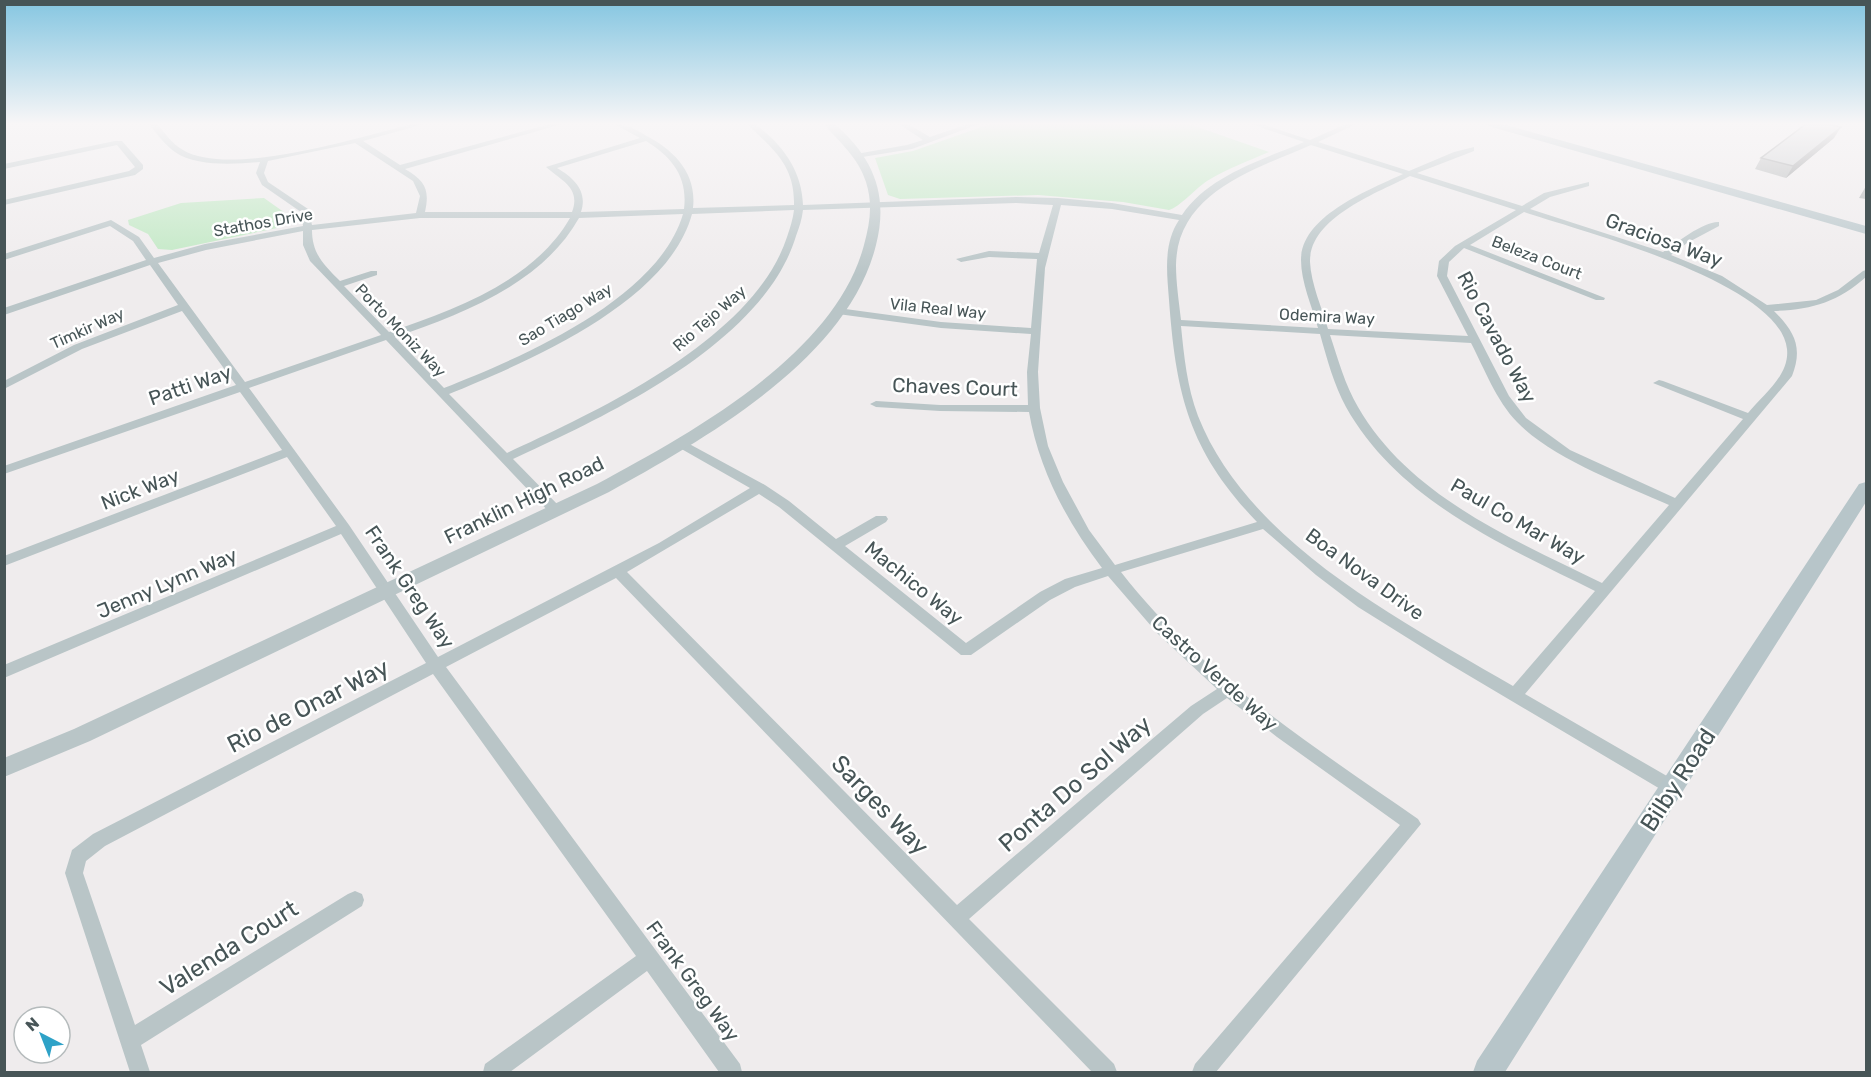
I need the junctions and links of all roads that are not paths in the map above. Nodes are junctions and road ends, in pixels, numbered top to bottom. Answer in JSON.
{"nodes":[{"id":1,"x":127,"y":174,"type":"edge"},
{"id":2,"x":260,"y":174,"type":"edge"},
{"id":3,"x":409,"y":174,"type":"edge"},
{"id":4,"x":561,"y":174,"type":"edge"},
{"id":5,"x":685,"y":174,"type":"edge"},
{"id":6,"x":792,"y":174,"type":"edge"},
{"id":7,"x":868,"y":174,"type":"edge"},
{"id":8,"x":1237,"y":174,"type":"edge"},
{"id":9,"x":1412,"y":174,"type":"joint"},
{"id":10,"x":1669,"y":174,"type":"edge"},
{"id":11,"x":1681,"y":174,"type":"edge"},
{"id":12,"x":1708,"y":174,"type":"edge"},
{"id":13,"x":1675,"y":176,"type":"junction"},
{"id":14,"x":1586,"y":184,"type":"dead end"},
{"id":15,"x":1058,"y":201,"type":"junction"},
{"id":16,"x":4,"y":203,"type":"edge"},
{"id":17,"x":876,"y":204,"type":"junction"},
{"id":18,"x":799,"y":207,"type":"junction"},
{"id":19,"x":1798,"y":208,"type":"junction"},
{"id":20,"x":1523,"y":209,"type":"junction"},
{"id":21,"x":688,"y":211,"type":"junction"},
{"id":22,"x":420,"y":215,"type":"junction"},
{"id":23,"x":576,"y":215,"type":"junction"},
{"id":24,"x":1184,"y":218,"type":"junction"},
{"id":25,"x":1716,"y":224,"type":"dead end"},
{"id":26,"x":307,"y":228,"type":"junction"},
{"id":27,"x":1866,"y":228,"type":"edge"},
{"id":28,"x":1866,"y":235,"type":"edge"},
{"id":29,"x":1463,"y":245,"type":"junction"},
{"id":30,"x":4,"y":256,"type":"edge"},
{"id":31,"x":1043,"y":256,"type":"junction"},
{"id":32,"x":1664,"y":256,"type":"junction"},
{"id":33,"x":961,"y":259,"type":"dead end"},
{"id":34,"x":152,"y":261,"type":"junction"},
{"id":35,"x":374,"y":273,"type":"dead end"},
{"id":36,"x":1866,"y":273,"type":"edge"},
{"id":37,"x":337,"y":285,"type":"junction"},
{"id":38,"x":1600,"y":298,"type":"dead end"},
{"id":39,"x":185,"y":306,"type":"junction"},
{"id":40,"x":1764,"y":308,"type":"junction"},
{"id":41,"x":838,"y":311,"type":"junction"},
{"id":42,"x":4,"y":312,"type":"edge"},
{"id":43,"x":1177,"y":323,"type":"junction"},
{"id":44,"x":1036,"y":331,"type":"junction"},
{"id":45,"x":1325,"y":332,"type":"junction"},
{"id":46,"x":388,"y":337,"type":"junction"},
{"id":47,"x":1474,"y":340,"type":"junction"},
{"id":48,"x":1659,"y":383,"type":"dead end"},
{"id":49,"x":4,"y":386,"type":"edge"},
{"id":50,"x":243,"y":387,"type":"junction"},
{"id":51,"x":441,"y":393,"type":"junction"},
{"id":52,"x":876,"y":404,"type":"dead end"},
{"id":53,"x":1034,"y":409,"type":"junction"},
{"id":54,"x":1750,"y":418,"type":"junction"},
{"id":55,"x":682,"y":444,"type":"junction"},
{"id":56,"x":289,"y":452,"type":"junction"},
{"id":57,"x":505,"y":458,"type":"junction"},
{"id":58,"x":4,"y":470,"type":"edge"},
{"id":59,"x":760,"y":488,"type":"junction"},
{"id":60,"x":1866,"y":488,"type":"edge"},
{"id":61,"x":1677,"y":504,"type":"junction"},
{"id":62,"x":556,"y":511,"type":"junction"},
{"id":63,"x":881,"y":519,"type":"dead end"},
{"id":64,"x":1267,"y":523,"type":"junction"},
{"id":65,"x":344,"y":528,"type":"junction"},
{"id":66,"x":836,"y":545,"type":"junction"},
{"id":67,"x":4,"y":561,"type":"edge"},
{"id":68,"x":1110,"y":570,"type":"junction"},
{"id":69,"x":618,"y":571,"type":"junction"},
{"id":70,"x":1605,"y":590,"type":"junction"},
{"id":71,"x":387,"y":591,"type":"junction"},
{"id":72,"x":436,"y":666,"type":"junction"},
{"id":73,"x":4,"y":672,"type":"edge"},
{"id":74,"x":1227,"y":690,"type":"junction"},
{"id":75,"x":1515,"y":695,"type":"junction"},
{"id":76,"x":4,"y":768,"type":"edge"},
{"id":77,"x":1673,"y":788,"type":"junction"},
{"id":78,"x":355,"y":900,"type":"dead end"},
{"id":79,"x":956,"y":918,"type":"junction"},
{"id":80,"x":649,"y":958,"type":"junction"},
{"id":81,"x":130,"y":1040,"type":"junction"},
{"id":82,"x":140,"y":1072,"type":"edge"},
{"id":83,"x":493,"y":1072,"type":"edge"},
{"id":84,"x":732,"y":1072,"type":"edge"},
{"id":85,"x":1106,"y":1072,"type":"edge"},
{"id":86,"x":1203,"y":1072,"type":"edge"},
{"id":87,"x":1488,"y":1072,"type":"edge"}],
"edges":[{"from":1,"to":16,"type":"street"},
{"from":2,"to":26,"type":"street","name":"Porto Moniz Way"},
{"from":3,"to":22,"type":"street"},
{"from":4,"to":23,"type":"street"},
{"from":5,"to":21,"type":"street","name":"Sao Tiago Way"},
{"from":6,"to":18,"type":"street","name":"Rio Tejo Way"},
{"from":7,"to":17,"type":"street","name":"Franklin High Road"},
{"from":8,"to":24,"type":"street","name":"Boa Nova Drive"},
{"from":9,"to":20,"type":"street","name":"Graciosa Way"},
{"from":9,"to":45,"type":"street","name":"Paul Co Mar Way"},
{"from":10,"to":13,"type":"main road"},
{"from":11,"to":19,"type":"main road"},
{"from":12,"to":19,"type":"main road"},
{"from":13,"to":27,"type":"main road"},
{"from":13,"to":28,"type":"main road"},
{"from":14,"to":20,"type":"street","name":"Rio Cavado Way"},
{"from":15,"to":17,"type":"street","name":"Stathos Drive"},
{"from":15,"to":24,"type":"street","name":"Stathos Drive"},
{"from":15,"to":31,"type":"street","name":"Castro Verde Way"},
{"from":17,"to":18,"type":"street","name":"Stathos Drive"},
{"from":17,"to":41,"type":"street","name":"Franklin High Road"},
{"from":18,"to":21,"type":"street","name":"Stathos Drive"},
{"from":18,"to":57,"type":"street","name":"Rio Tejo Way"},
{"from":19,"to":27,"type":"main road"},
{"from":20,"to":29,"type":"street","name":"Rio Cavado Way"},
{"from":20,"to":32,"type":"street","name":"Graciosa Way"},
{"from":21,"to":23,"type":"street","name":"Stathos Drive"},
{"from":21,"to":51,"type":"street","name":"Sao Tiago Way"},
{"from":22,"to":23,"type":"street","name":"Stathos Drive"},
{"from":22,"to":26,"type":"street","name":"Stathos Drive"},
{"from":23,"to":46,"type":"street","name":"Patti Way"},
{"from":24,"to":43,"type":"street","name":"Boa Nova Drive"},
{"from":25,"to":32,"type":"street"},
{"from":26,"to":34,"type":"street","name":"Stathos Drive"},
{"from":26,"to":37,"type":"street","name":"Porto Moniz Way"},
{"from":29,"to":38,"type":"street","name":"Beleza Court"},
{"from":29,"to":47,"type":"street","name":"Rio Cavado Way"},
{"from":30,"to":34,"type":"street","name":"Frank Greg Way"},
{"from":31,"to":33,"type":"street"},
{"from":31,"to":44,"type":"street","name":"Castro Verde Way"},
{"from":32,"to":40,"type":"street","name":"Graciosa Way"},
{"from":34,"to":39,"type":"street","name":"Frank Greg Way"},
{"from":34,"to":42,"type":"street","name":"Stathos Drive"},
{"from":35,"to":37,"type":"street"},
{"from":36,"to":40,"type":"street"},
{"from":37,"to":46,"type":"street","name":"Porto Moniz Way"},
{"from":39,"to":49,"type":"street","name":"Timkir Way"},
{"from":39,"to":50,"type":"street","name":"Frank Greg Way"},
{"from":40,"to":54,"type":"street","name":"Graciosa Way"},
{"from":41,"to":44,"type":"street","name":"Vila Real Way"},
{"from":41,"to":55,"type":"street","name":"Franklin High Road"},
{"from":43,"to":45,"type":"street","name":"Odemira Way"},
{"from":43,"to":64,"type":"street","name":"Boa Nova Drive"},
{"from":44,"to":53,"type":"street","name":"Castro Verde Way"},
{"from":45,"to":47,"type":"street","name":"Odemira Way"},
{"from":45,"to":70,"type":"street","name":"Paul Co Mar Way"},
{"from":46,"to":50,"type":"street","name":"Patti Way"},
{"from":46,"to":51,"type":"street","name":"Porto Moniz Way"},
{"from":47,"to":61,"type":"street","name":"Rio Cavado Way"},
{"from":48,"to":54,"type":"street"},
{"from":50,"to":56,"type":"street","name":"Frank Greg Way"},
{"from":50,"to":58,"type":"street","name":"Patti Way"},
{"from":51,"to":57,"type":"street","name":"Porto Moniz Way"},
{"from":52,"to":53,"type":"street","name":"Chaves Court"},
{"from":53,"to":68,"type":"street","name":"Castro Verde Way"},
{"from":54,"to":61,"type":"street","name":"Graciosa Way"},
{"from":55,"to":59,"type":"street","name":"Machico Way"},
{"from":55,"to":62,"type":"street","name":"Franklin High Road"},
{"from":56,"to":65,"type":"street","name":"Frank Greg Way"},
{"from":56,"to":67,"type":"street","name":"Nick Way"},
{"from":57,"to":62,"type":"street","name":"Porto Moniz Way"},
{"from":59,"to":66,"type":"street","name":"Machico Way"},
{"from":59,"to":69,"type":"street","name":"Rio de Onar Way"},
{"from":60,"to":77,"type":"main road","name":"Bilby Road"},
{"from":61,"to":70,"type":"street","name":"Graciosa Way"},
{"from":62,"to":71,"type":"street","name":"Franklin High Road"},
{"from":63,"to":66,"type":"street"},
{"from":64,"to":68,"type":"street","name":"Machico Way"},
{"from":64,"to":75,"type":"street","name":"Boa Nova Drive"},
{"from":65,"to":71,"type":"street","name":"Frank Greg Way"},
{"from":65,"to":73,"type":"street","name":"Jenny Lynn Way"},
{"from":66,"to":68,"type":"street","name":"Machico Way"},
{"from":68,"to":74,"type":"street","name":"Castro Verde Way"},
{"from":69,"to":72,"type":"street","name":"Rio de Onar Way"},
{"from":69,"to":79,"type":"street","name":"Sarges Way"},
{"from":70,"to":75,"type":"street","name":"Graciosa Way"},
{"from":71,"to":72,"type":"street","name":"Frank Greg Way"},
{"from":71,"to":76,"type":"street","name":"Franklin High Road"},
{"from":72,"to":80,"type":"street","name":"Frank Greg Way"},
{"from":72,"to":81,"type":"street","name":"Rio de Onar Way"},
{"from":74,"to":79,"type":"street","name":"Ponta Do Sol Way"},
{"from":74,"to":86,"type":"street","name":"Castro Verde Way"},
{"from":75,"to":77,"type":"street","name":"Boa Nova Drive"},
{"from":77,"to":87,"type":"main road","name":"Bilby Road"},
{"from":78,"to":81,"type":"street","name":"Valenda Court"},
{"from":79,"to":85,"type":"street","name":"Sarges Way"},
{"from":80,"to":83,"type":"street"},
{"from":80,"to":84,"type":"street","name":"Frank Greg Way"},
{"from":81,"to":82,"type":"street","name":"Rio de Onar Way"}]}
